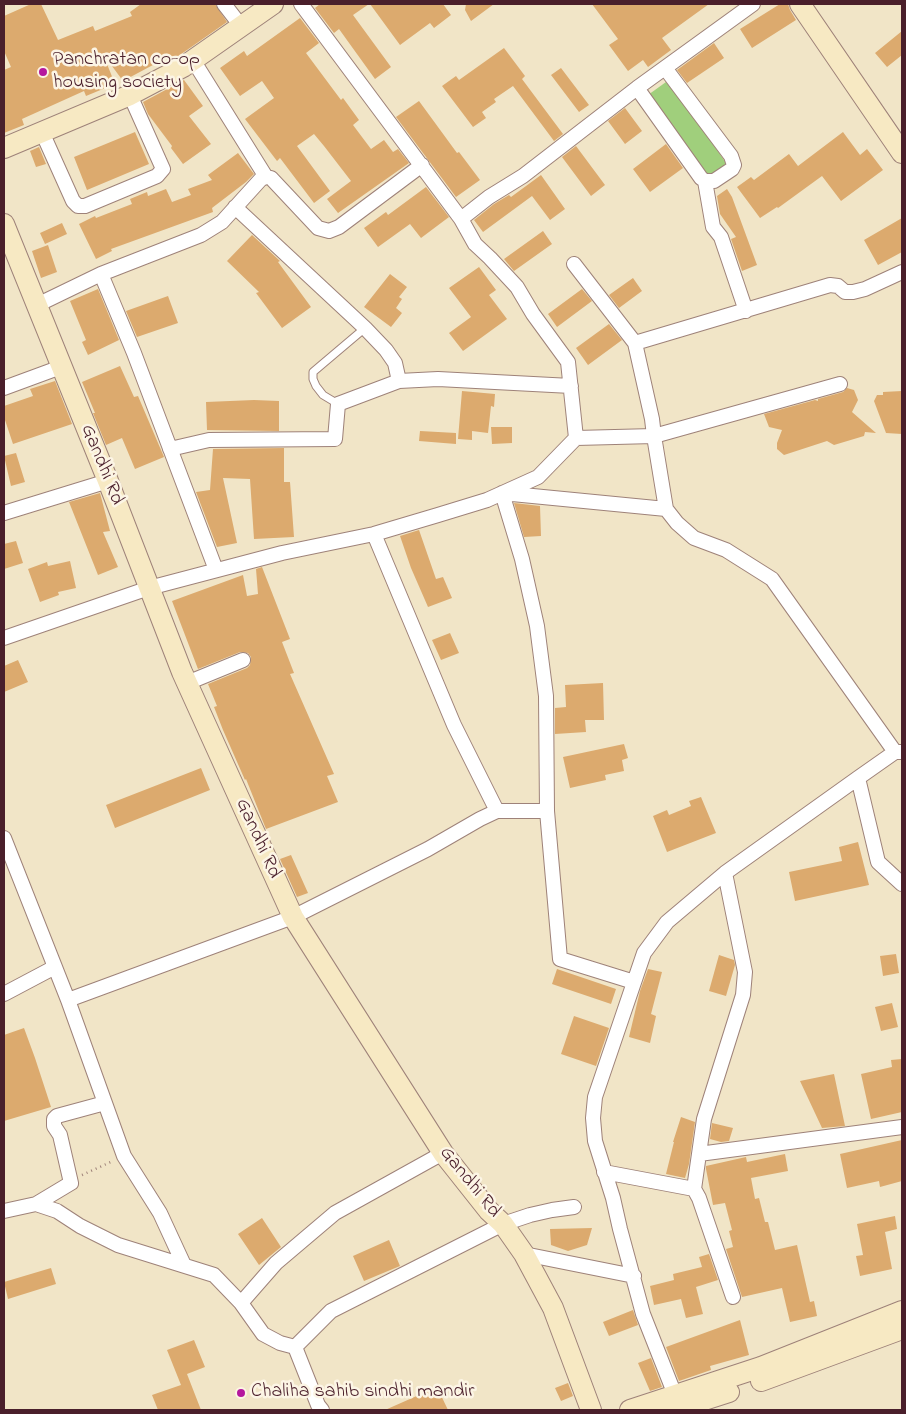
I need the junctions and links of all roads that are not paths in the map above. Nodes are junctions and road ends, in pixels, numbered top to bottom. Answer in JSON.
{"nodes":[{"id":1,"x":224,"y":4,"type":"edge"},
{"id":2,"x":273,"y":4,"type":"edge"},
{"id":3,"x":301,"y":4,"type":"edge"},
{"id":4,"x":754,"y":4,"type":"edge"},
{"id":5,"x":800,"y":4,"type":"edge"},
{"id":6,"x":241,"y":26,"type":"junction"},
{"id":7,"x":193,"y":60,"type":"junction"},
{"id":8,"x":665,"y":68,"type":"junction"},
{"id":9,"x":637,"y":88,"type":"junction"},
{"id":10,"x":130,"y":95,"type":"junction"},
{"id":11,"x":42,"y":132,"type":"junction"},
{"id":12,"x":4,"y":148,"type":"edge"},
{"id":13,"x":902,"y":153,"type":"edge"},
{"id":14,"x":422,"y":165,"type":"junction"},
{"id":15,"x":266,"y":177,"type":"junction"},
{"id":16,"x":705,"y":181,"type":"junction"},
{"id":17,"x":235,"y":207,"type":"junction"},
{"id":18,"x":461,"y":219,"type":"junction"},
{"id":19,"x":4,"y":224,"type":"edge"},
{"id":20,"x":574,"y":264,"type":"dead end"},
{"id":21,"x":902,"y":272,"type":"edge"},
{"id":22,"x":101,"y":274,"type":"junction"},
{"id":23,"x":37,"y":305,"type":"junction"},
{"id":24,"x":746,"y":311,"type":"junction"},
{"id":25,"x":365,"y":328,"type":"junction"},
{"id":26,"x":635,"y":343,"type":"junction"},
{"id":27,"x":62,"y":367,"type":"junction"},
{"id":28,"x":399,"y":381,"type":"junction"},
{"id":29,"x":840,"y":384,"type":"dead end"},
{"id":30,"x":571,"y":386,"type":"junction"},
{"id":31,"x":4,"y":388,"type":"edge"},
{"id":32,"x":338,"y":404,"type":"junction"},
{"id":33,"x":654,"y":436,"type":"junction"},
{"id":34,"x":576,"y":438,"type":"junction"},
{"id":35,"x":170,"y":449,"type":"junction"},
{"id":36,"x":108,"y":481,"type":"junction"},
{"id":37,"x":502,"y":493,"type":"junction"},
{"id":38,"x":666,"y":509,"type":"junction"},
{"id":39,"x":4,"y":513,"type":"edge"},
{"id":40,"x":374,"y":534,"type":"junction"},
{"id":41,"x":216,"y":570,"type":"junction"},
{"id":42,"x":149,"y":588,"type":"junction"},
{"id":43,"x":4,"y":638,"type":"edge"},
{"id":44,"x":243,"y":660,"type":"dead end"},
{"id":45,"x":187,"y":683,"type":"junction"},
{"id":46,"x":899,"y":752,"type":"edge"},
{"id":47,"x":858,"y":778,"type":"junction"},
{"id":48,"x":497,"y":811,"type":"junction"},
{"id":49,"x":547,"y":811,"type":"junction"},
{"id":50,"x":4,"y":838,"type":"edge"},
{"id":51,"x":725,"y":873,"type":"junction"},
{"id":52,"x":902,"y":884,"type":"edge"},
{"id":53,"x":293,"y":917,"type":"junction"},
{"id":54,"x":54,"y":967,"type":"junction"},
{"id":55,"x":634,"y":982,"type":"junction"},
{"id":56,"x":4,"y":994,"type":"edge"},
{"id":57,"x":68,"y":1000,"type":"junction"},
{"id":58,"x":105,"y":1104,"type":"junction"},
{"id":59,"x":902,"y":1126,"type":"edge"},
{"id":60,"x":443,"y":1153,"type":"junction"},
{"id":61,"x":699,"y":1154,"type":"junction"},
{"id":62,"x":604,"y":1172,"type":"junction"},
{"id":63,"x":694,"y":1189,"type":"junction"},
{"id":64,"x":36,"y":1204,"type":"junction"},
{"id":65,"x":574,"y":1207,"type":"dead end"},
{"id":66,"x":4,"y":1211,"type":"edge"},
{"id":67,"x":503,"y":1224,"type":"junction"},
{"id":68,"x":524,"y":1254,"type":"junction"},
{"id":69,"x":184,"y":1265,"type":"junction"},
{"id":70,"x":634,"y":1276,"type":"junction"},
{"id":71,"x":733,"y":1297,"type":"dead end"},
{"id":72,"x":241,"y":1303,"type":"junction"},
{"id":73,"x":902,"y":1311,"type":"edge"},
{"id":74,"x":902,"y":1329,"type":"edge"},
{"id":75,"x":295,"y":1347,"type":"junction"},
{"id":76,"x":674,"y":1402,"type":"edge"},
{"id":77,"x":322,"y":1410,"type":"edge"},
{"id":78,"x":591,"y":1410,"type":"edge"},
{"id":79,"x":630,"y":1410,"type":"edge"}],
"edges":[{"from":1,"to":6,"type":"street"},
{"from":2,"to":6,"type":"street"},
{"from":3,"to":14,"type":"street"},
{"from":4,"to":8,"type":"street"},
{"from":5,"to":13,"type":"street"},
{"from":6,"to":7,"type":"street"},
{"from":7,"to":10,"type":"street"},
{"from":7,"to":15,"type":"street"},
{"from":8,"to":9,"type":"street"},
{"from":8,"to":16,"type":"street"},
{"from":9,"to":16,"type":"street"},
{"from":9,"to":18,"type":"street"},
{"from":10,"to":11,"type":"street"},
{"from":10,"to":11,"type":"street"},
{"from":11,"to":12,"type":"street"},
{"from":14,"to":15,"type":"street"},
{"from":14,"to":18,"type":"street"},
{"from":15,"to":17,"type":"street"},
{"from":16,"to":24,"type":"street"},
{"from":17,"to":22,"type":"street"},
{"from":17,"to":25,"type":"street"},
{"from":18,"to":30,"type":"street"},
{"from":19,"to":23,"type":"street","name":"Gandhi Rd"},
{"from":20,"to":26,"type":"street"},
{"from":21,"to":24,"type":"street"},
{"from":22,"to":23,"type":"street"},
{"from":22,"to":35,"type":"street"},
{"from":23,"to":27,"type":"street","name":"Gandhi Rd"},
{"from":24,"to":26,"type":"street"},
{"from":25,"to":28,"type":"street"},
{"from":25,"to":32,"type":"lane"},
{"from":26,"to":33,"type":"street"},
{"from":27,"to":31,"type":"street"},
{"from":27,"to":36,"type":"street","name":"Gandhi Rd"},
{"from":28,"to":30,"type":"street"},
{"from":28,"to":32,"type":"street"},
{"from":29,"to":33,"type":"street"},
{"from":30,"to":34,"type":"street"},
{"from":32,"to":35,"type":"street"},
{"from":33,"to":34,"type":"street"},
{"from":33,"to":38,"type":"street"},
{"from":34,"to":37,"type":"street"},
{"from":35,"to":41,"type":"street"},
{"from":36,"to":39,"type":"street"},
{"from":36,"to":42,"type":"street","name":"Gandhi Rd"},
{"from":37,"to":38,"type":"street"},
{"from":37,"to":40,"type":"street"},
{"from":37,"to":49,"type":"street"},
{"from":38,"to":46,"type":"street"},
{"from":40,"to":41,"type":"street"},
{"from":40,"to":48,"type":"street"},
{"from":41,"to":42,"type":"street"},
{"from":42,"to":43,"type":"street"},
{"from":42,"to":45,"type":"street","name":"Gandhi Rd"},
{"from":44,"to":45,"type":"street"},
{"from":45,"to":53,"type":"street","name":"Gandhi Rd"},
{"from":46,"to":47,"type":"street"},
{"from":47,"to":51,"type":"street"},
{"from":47,"to":52,"type":"street"},
{"from":48,"to":49,"type":"street"},
{"from":48,"to":53,"type":"street"},
{"from":49,"to":55,"type":"street"},
{"from":50,"to":54,"type":"street"},
{"from":51,"to":55,"type":"street"},
{"from":51,"to":61,"type":"street"},
{"from":53,"to":57,"type":"street"},
{"from":53,"to":60,"type":"street","name":"Gandhi Rd"},
{"from":54,"to":56,"type":"street"},
{"from":54,"to":57,"type":"street"},
{"from":55,"to":62,"type":"street"},
{"from":57,"to":58,"type":"street"},
{"from":58,"to":64,"type":"street"},
{"from":58,"to":69,"type":"street"},
{"from":59,"to":61,"type":"street"},
{"from":60,"to":67,"type":"street","name":"Gandhi Rd"},
{"from":60,"to":72,"type":"street"},
{"from":61,"to":63,"type":"street"},
{"from":62,"to":63,"type":"street"},
{"from":62,"to":70,"type":"street"},
{"from":63,"to":71,"type":"street"},
{"from":64,"to":66,"type":"street"},
{"from":64,"to":69,"type":"street"},
{"from":65,"to":67,"type":"street"},
{"from":67,"to":68,"type":"street","name":"Gandhi Rd"},
{"from":67,"to":75,"type":"street"},
{"from":68,"to":70,"type":"street"},
{"from":68,"to":78,"type":"street","name":"Gandhi Rd"},
{"from":69,"to":72,"type":"street"},
{"from":70,"to":76,"type":"street"},
{"from":72,"to":75,"type":"street"},
{"from":73,"to":76,"type":"street"},
{"from":74,"to":76,"type":"street"},
{"from":75,"to":77,"type":"street"},
{"from":76,"to":79,"type":"street"}]}
